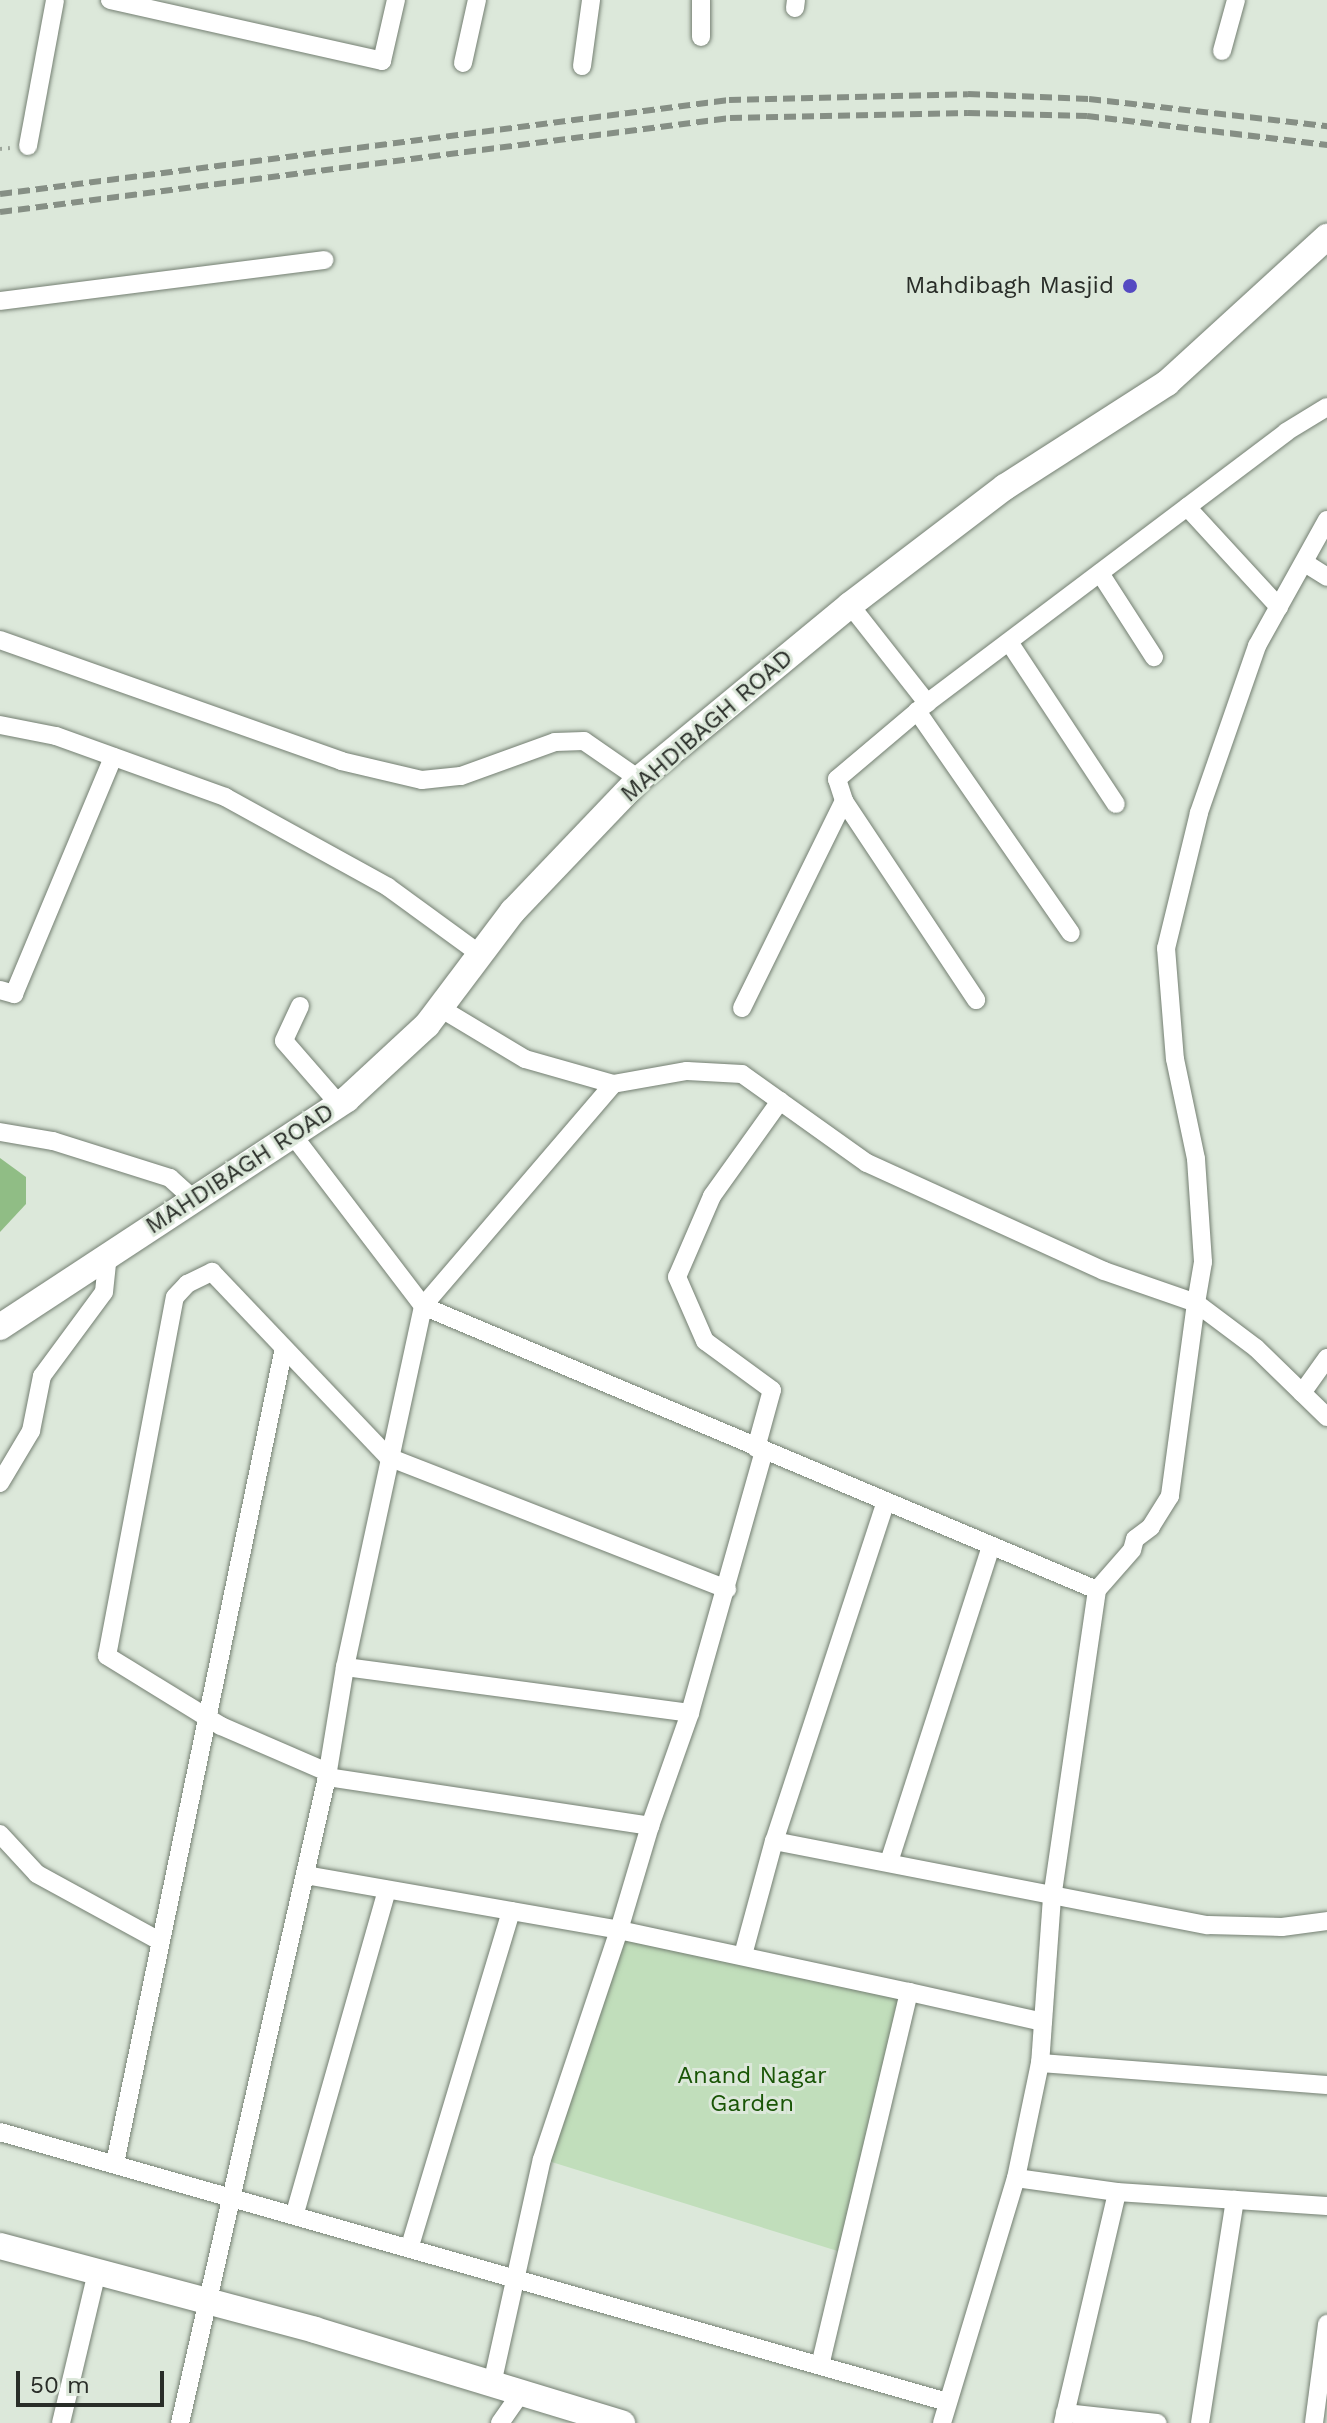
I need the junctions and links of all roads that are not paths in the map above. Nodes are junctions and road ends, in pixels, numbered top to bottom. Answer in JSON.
{"nodes":[{"id":1,"x":55,"y":0,"type":"edge"},
{"id":2,"x":110,"y":0,"type":"edge"},
{"id":3,"x":396,"y":0,"type":"edge"},
{"id":4,"x":477,"y":0,"type":"edge"},
{"id":5,"x":591,"y":0,"type":"edge"},
{"id":6,"x":701,"y":0,"type":"edge"},
{"id":7,"x":1236,"y":0,"type":"edge"},
{"id":8,"x":701,"y":37,"type":"dead end"},
{"id":9,"x":1222,"y":51,"type":"dead end"},
{"id":10,"x":463,"y":63,"type":"dead end"},
{"id":11,"x":582,"y":66,"type":"dead end"},
{"id":12,"x":28,"y":146,"type":"dead end"},
{"id":13,"x":1327,"y":237,"type":"edge"},
{"id":14,"x":324,"y":260,"type":"dead end"},
{"id":15,"x":0,"y":302,"type":"edge"},
{"id":16,"x":1327,"y":407,"type":"edge"},
{"id":17,"x":1187,"y":507,"type":"junction"},
{"id":18,"x":1327,"y":520,"type":"edge"},
{"id":19,"x":1305,"y":563,"type":"junction"},
{"id":20,"x":1100,"y":573,"type":"junction"},
{"id":21,"x":1327,"y":577,"type":"edge"},
{"id":22,"x":850,"y":605,"type":"junction"},
{"id":23,"x":1279,"y":607,"type":"junction"},
{"id":24,"x":0,"y":640,"type":"edge"},
{"id":25,"x":1009,"y":642,"type":"junction"},
{"id":26,"x":1154,"y":657,"type":"dead end"},
{"id":27,"x":922,"y":707,"type":"junction"},
{"id":28,"x":0,"y":725,"type":"edge"},
{"id":29,"x":113,"y":757,"type":"junction"},
{"id":30,"x":639,"y":779,"type":"junction"},
{"id":31,"x":844,"y":801,"type":"junction"},
{"id":32,"x":1116,"y":804,"type":"dead end"},
{"id":33,"x":1071,"y":933,"type":"dead end"},
{"id":34,"x":480,"y":954,"type":"junction"},
{"id":35,"x":0,"y":990,"type":"edge"},
{"id":36,"x":976,"y":1000,"type":"dead end"},
{"id":37,"x":300,"y":1006,"type":"dead end"},
{"id":38,"x":440,"y":1008,"type":"junction"},
{"id":39,"x":742,"y":1008,"type":"dead end"},
{"id":40,"x":613,"y":1084,"type":"junction"},
{"id":41,"x":780,"y":1101,"type":"junction"},
{"id":42,"x":339,"y":1104,"type":"junction"},
{"id":43,"x":0,"y":1132,"type":"edge"},
{"id":44,"x":292,"y":1134,"type":"junction"},
{"id":45,"x":193,"y":1199,"type":"junction"},
{"id":46,"x":108,"y":1255,"type":"junction"},
{"id":47,"x":1196,"y":1303,"type":"junction"},
{"id":48,"x":423,"y":1306,"type":"junction"},
{"id":49,"x":0,"y":1327,"type":"edge"},
{"id":50,"x":284,"y":1348,"type":"junction"},
{"id":51,"x":1327,"y":1358,"type":"edge"},
{"id":52,"x":1321,"y":1375,"type":"edge"},
{"id":53,"x":1302,"y":1393,"type":"junction"},
{"id":54,"x":1327,"y":1417,"type":"edge"},
{"id":55,"x":760,"y":1450,"type":"junction"},
{"id":56,"x":388,"y":1457,"type":"junction"},
{"id":57,"x":0,"y":1483,"type":"edge"},
{"id":58,"x":885,"y":1504,"type":"junction"},
{"id":59,"x":991,"y":1547,"type":"junction"},
{"id":60,"x":727,"y":1589,"type":"junction"},
{"id":61,"x":1097,"y":1590,"type":"junction"},
{"id":62,"x":345,"y":1667,"type":"junction"},
{"id":63,"x":690,"y":1713,"type":"junction"},
{"id":64,"x":207,"y":1717,"type":"junction"},
{"id":65,"x":327,"y":1774,"type":"junction"},
{"id":66,"x":650,"y":1826,"type":"junction"},
{"id":67,"x":0,"y":1834,"type":"edge"},
{"id":68,"x":774,"y":1841,"type":"junction"},
{"id":69,"x":889,"y":1862,"type":"junction"},
{"id":70,"x":305,"y":1875,"type":"junction"},
{"id":71,"x":387,"y":1890,"type":"junction"},
{"id":72,"x":1052,"y":1897,"type":"junction"},
{"id":73,"x":511,"y":1911,"type":"junction"},
{"id":74,"x":1327,"y":1921,"type":"edge"},
{"id":75,"x":619,"y":1930,"type":"junction"},
{"id":76,"x":161,"y":1942,"type":"junction"},
{"id":77,"x":743,"y":1955,"type":"junction"},
{"id":78,"x":909,"y":1992,"type":"junction"},
{"id":79,"x":1043,"y":2022,"type":"junction"},
{"id":80,"x":1040,"y":2063,"type":"junction"},
{"id":81,"x":1327,"y":2085,"type":"edge"},
{"id":82,"x":0,"y":2132,"type":"edge"},
{"id":83,"x":115,"y":2163,"type":"junction"},
{"id":84,"x":1016,"y":2178,"type":"junction"},
{"id":85,"x":1117,"y":2192,"type":"junction"},
{"id":86,"x":233,"y":2195,"type":"junction"},
{"id":87,"x":1235,"y":2200,"type":"junction"},
{"id":88,"x":1327,"y":2206,"type":"edge"},
{"id":89,"x":295,"y":2213,"type":"junction"},
{"id":90,"x":0,"y":2246,"type":"edge"},
{"id":91,"x":410,"y":2246,"type":"junction"},
{"id":92,"x":97,"y":2272,"type":"junction"},
{"id":93,"x":518,"y":2278,"type":"junction"},
{"id":94,"x":210,"y":2302,"type":"junction"},
{"id":95,"x":1327,"y":2324,"type":"edge"},
{"id":96,"x":820,"y":2365,"type":"junction"},
{"id":97,"x":492,"y":2384,"type":"junction"},
{"id":98,"x":521,"y":2393,"type":"junction"},
{"id":99,"x":947,"y":2402,"type":"junction"},
{"id":100,"x":1064,"y":2418,"type":"edge"},
{"id":101,"x":61,"y":2423,"type":"edge"},
{"id":102,"x":180,"y":2423,"type":"edge"},
{"id":103,"x":500,"y":2423,"type":"edge"},
{"id":104,"x":619,"y":2423,"type":"edge"},
{"id":105,"x":942,"y":2423,"type":"edge"},
{"id":106,"x":1157,"y":2423,"type":"edge"},
{"id":107,"x":1200,"y":2423,"type":"edge"},
{"id":108,"x":1314,"y":2423,"type":"edge"}],
"edges":[{"from":1,"to":12,"type":"street"},
{"from":2,"to":3,"type":"street"},
{"from":4,"to":10,"type":"street"},
{"from":5,"to":11,"type":"street"},
{"from":6,"to":8,"type":"street"},
{"from":7,"to":9,"type":"street"},
{"from":13,"to":22,"type":"street","name":"MAHDIBAGH ROAD"},
{"from":14,"to":15,"type":"street"},
{"from":16,"to":17,"type":"street"},
{"from":17,"to":20,"type":"street"},
{"from":17,"to":23,"type":"street"},
{"from":18,"to":19,"type":"street"},
{"from":19,"to":21,"type":"street"},
{"from":19,"to":23,"type":"street"},
{"from":20,"to":25,"type":"street"},
{"from":20,"to":26,"type":"street"},
{"from":22,"to":27,"type":"street"},
{"from":22,"to":30,"type":"street","name":"MAHDIBAGH ROAD"},
{"from":23,"to":47,"type":"street"},
{"from":24,"to":30,"type":"street"},
{"from":25,"to":27,"type":"street"},
{"from":25,"to":32,"type":"street"},
{"from":27,"to":31,"type":"street"},
{"from":27,"to":33,"type":"street"},
{"from":28,"to":29,"type":"street"},
{"from":29,"to":34,"type":"street"},
{"from":29,"to":35,"type":"street"},
{"from":30,"to":34,"type":"street","name":"MAHDIBAGH ROAD"},
{"from":31,"to":36,"type":"street"},
{"from":31,"to":39,"type":"street"},
{"from":34,"to":38,"type":"street","name":"MAHDIBAGH ROAD"},
{"from":37,"to":42,"type":"street"},
{"from":38,"to":40,"type":"street"},
{"from":38,"to":42,"type":"street","name":"MAHDIBAGH ROAD"},
{"from":40,"to":41,"type":"street"},
{"from":40,"to":48,"type":"street"},
{"from":41,"to":47,"type":"street"},
{"from":41,"to":55,"type":"street"},
{"from":42,"to":44,"type":"street","name":"MAHDIBAGH ROAD"},
{"from":43,"to":45,"type":"street"},
{"from":44,"to":45,"type":"street","name":"MAHDIBAGH ROAD"},
{"from":44,"to":48,"type":"street"},
{"from":45,"to":46,"type":"street","name":"MAHDIBAGH ROAD"},
{"from":46,"to":49,"type":"street","name":"MAHDIBAGH ROAD"},
{"from":46,"to":57,"type":"street"},
{"from":47,"to":53,"type":"street"},
{"from":47,"to":61,"type":"street"},
{"from":48,"to":55,"type":"street"},
{"from":48,"to":56,"type":"street"},
{"from":50,"to":56,"type":"street"},
{"from":50,"to":64,"type":"street"},
{"from":50,"to":64,"type":"street"},
{"from":51,"to":52,"type":"street"},
{"from":52,"to":53,"type":"street"},
{"from":53,"to":54,"type":"street"},
{"from":55,"to":58,"type":"street"},
{"from":55,"to":60,"type":"street"},
{"from":56,"to":60,"type":"street"},
{"from":56,"to":62,"type":"street"},
{"from":58,"to":59,"type":"street"},
{"from":58,"to":68,"type":"street"},
{"from":59,"to":61,"type":"street"},
{"from":59,"to":69,"type":"street"},
{"from":60,"to":63,"type":"street"},
{"from":61,"to":72,"type":"street"},
{"from":62,"to":63,"type":"street"},
{"from":62,"to":65,"type":"street"},
{"from":63,"to":66,"type":"street"},
{"from":64,"to":65,"type":"street"},
{"from":64,"to":76,"type":"street"},
{"from":65,"to":66,"type":"street"},
{"from":65,"to":70,"type":"street"},
{"from":66,"to":75,"type":"street"},
{"from":67,"to":76,"type":"street"},
{"from":68,"to":69,"type":"street"},
{"from":68,"to":77,"type":"street"},
{"from":69,"to":72,"type":"street"},
{"from":70,"to":71,"type":"street"},
{"from":70,"to":86,"type":"street"},
{"from":71,"to":73,"type":"street"},
{"from":71,"to":89,"type":"street"},
{"from":72,"to":74,"type":"street"},
{"from":72,"to":79,"type":"street"},
{"from":73,"to":75,"type":"street"},
{"from":73,"to":91,"type":"street"},
{"from":75,"to":77,"type":"street"},
{"from":75,"to":93,"type":"street"},
{"from":76,"to":83,"type":"street"},
{"from":77,"to":78,"type":"street"},
{"from":78,"to":79,"type":"street"},
{"from":78,"to":96,"type":"street"},
{"from":79,"to":80,"type":"street"},
{"from":80,"to":81,"type":"street"},
{"from":80,"to":84,"type":"street"},
{"from":82,"to":83,"type":"street"},
{"from":83,"to":86,"type":"street"},
{"from":84,"to":85,"type":"street"},
{"from":84,"to":99,"type":"street"},
{"from":85,"to":87,"type":"street"},
{"from":85,"to":100,"type":"street"},
{"from":86,"to":89,"type":"street"},
{"from":86,"to":94,"type":"street"},
{"from":87,"to":88,"type":"street"},
{"from":87,"to":107,"type":"street"},
{"from":89,"to":91,"type":"street"},
{"from":90,"to":92,"type":"street"},
{"from":91,"to":93,"type":"street"},
{"from":92,"to":94,"type":"street"},
{"from":92,"to":101,"type":"street"},
{"from":93,"to":96,"type":"street"},
{"from":93,"to":97,"type":"street"},
{"from":94,"to":97,"type":"street"},
{"from":94,"to":102,"type":"street"},
{"from":95,"to":108,"type":"street"},
{"from":96,"to":99,"type":"street"},
{"from":97,"to":98,"type":"street"},
{"from":98,"to":103,"type":"street"},
{"from":98,"to":104,"type":"street"},
{"from":99,"to":105,"type":"street"},
{"from":100,"to":106,"type":"street"}]}
